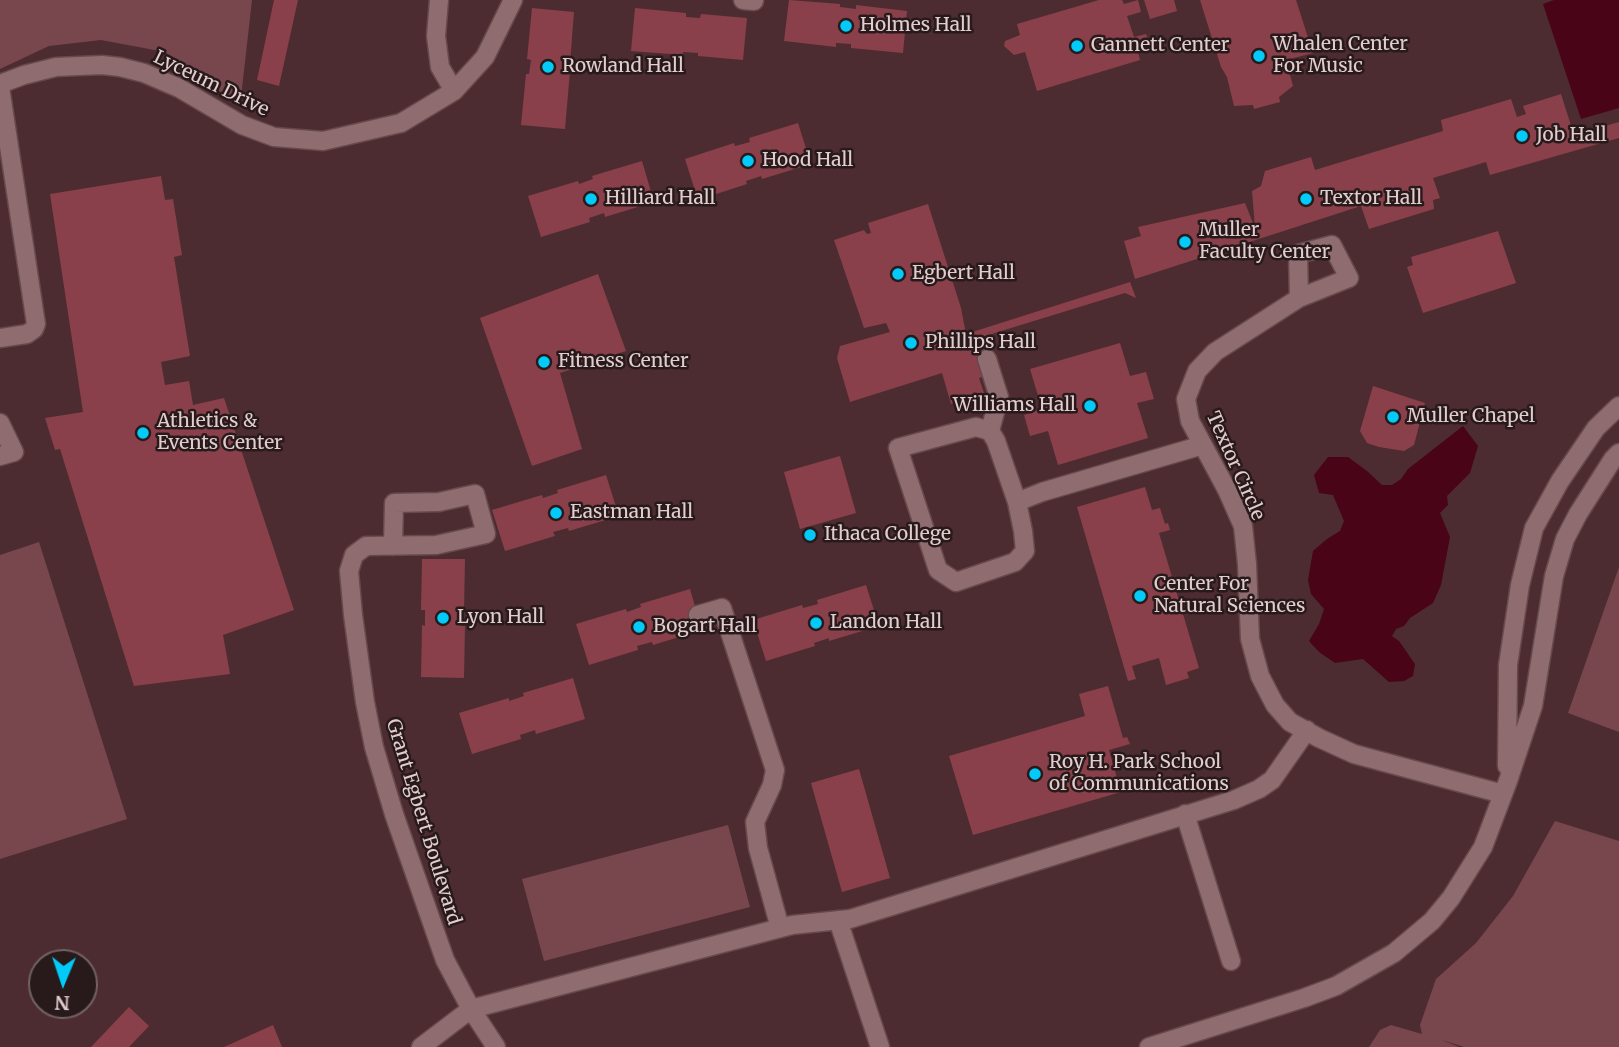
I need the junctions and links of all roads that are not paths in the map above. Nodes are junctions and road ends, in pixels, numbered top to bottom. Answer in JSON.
{"nodes":[{"id":1,"x":439,"y":0,"type":"edge"},
{"id":2,"x":513,"y":0,"type":"edge"},
{"id":3,"x":743,"y":0,"type":"edge"},
{"id":4,"x":754,"y":1,"type":"edge"},
{"id":5,"x":0,"y":85,"type":"edge"},
{"id":6,"x":454,"y":91,"type":"junction"},
{"id":7,"x":1299,"y":298,"type":"dead end"},
{"id":8,"x":0,"y":338,"type":"edge"},
{"id":9,"x":987,"y":359,"type":"dead end"},
{"id":10,"x":1619,"y":406,"type":"edge"},
{"id":11,"x":0,"y":423,"type":"edge"},
{"id":12,"x":990,"y":431,"type":"junction"},
{"id":13,"x":1203,"y":446,"type":"junction"},
{"id":14,"x":1619,"y":453,"type":"edge"},
{"id":15,"x":0,"y":456,"type":"edge"},
{"id":16,"x":1017,"y":502,"type":"junction"},
{"id":17,"x":393,"y":545,"type":"junction"},
{"id":18,"x":698,"y":615,"type":"dead end"},
{"id":19,"x":1307,"y":730,"type":"junction"},
{"id":20,"x":1503,"y":794,"type":"junction"},
{"id":21,"x":1185,"y":814,"type":"junction"},
{"id":22,"x":838,"y":920,"type":"junction"},
{"id":23,"x":780,"y":928,"type":"junction"},
{"id":24,"x":1231,"y":961,"type":"dead end"},
{"id":25,"x":471,"y":1009,"type":"junction"},
{"id":26,"x":421,"y":1047,"type":"edge"},
{"id":27,"x":496,"y":1047,"type":"edge"},
{"id":28,"x":880,"y":1047,"type":"edge"},
{"id":29,"x":1149,"y":1047,"type":"edge"}],
"edges":[{"from":1,"to":6,"type":"street"},
{"from":2,"to":6,"type":"street","name":"Lyceum Drive"},
{"from":3,"to":4,"type":"street"},
{"from":5,"to":6,"type":"street","name":"Lyceum Drive"},
{"from":5,"to":8,"type":"street"},
{"from":7,"to":13,"type":"street","name":"Textor Circle"},
{"from":9,"to":12,"type":"street"},
{"from":10,"to":20,"type":"street"},
{"from":11,"to":15,"type":"street"},
{"from":12,"to":16,"type":"street"},
{"from":12,"to":16,"type":"street"},
{"from":13,"to":16,"type":"street"},
{"from":13,"to":19,"type":"street","name":"Textor Circle"},
{"from":14,"to":20,"type":"street"},
{"from":17,"to":17,"type":"street","name":"Grant Egbert Boulevard"},
{"from":17,"to":25,"type":"street","name":"Grant Egbert Boulevard"},
{"from":18,"to":23,"type":"street"},
{"from":19,"to":20,"type":"street","name":"Textor Circle"},
{"from":19,"to":21,"type":"street"},
{"from":20,"to":29,"type":"street"},
{"from":21,"to":22,"type":"street"},
{"from":21,"to":24,"type":"street"},
{"from":22,"to":23,"type":"street"},
{"from":22,"to":28,"type":"street"},
{"from":23,"to":25,"type":"street"},
{"from":25,"to":26,"type":"street"},
{"from":25,"to":27,"type":"street","name":"Grant Egbert Boulevard"}]}
